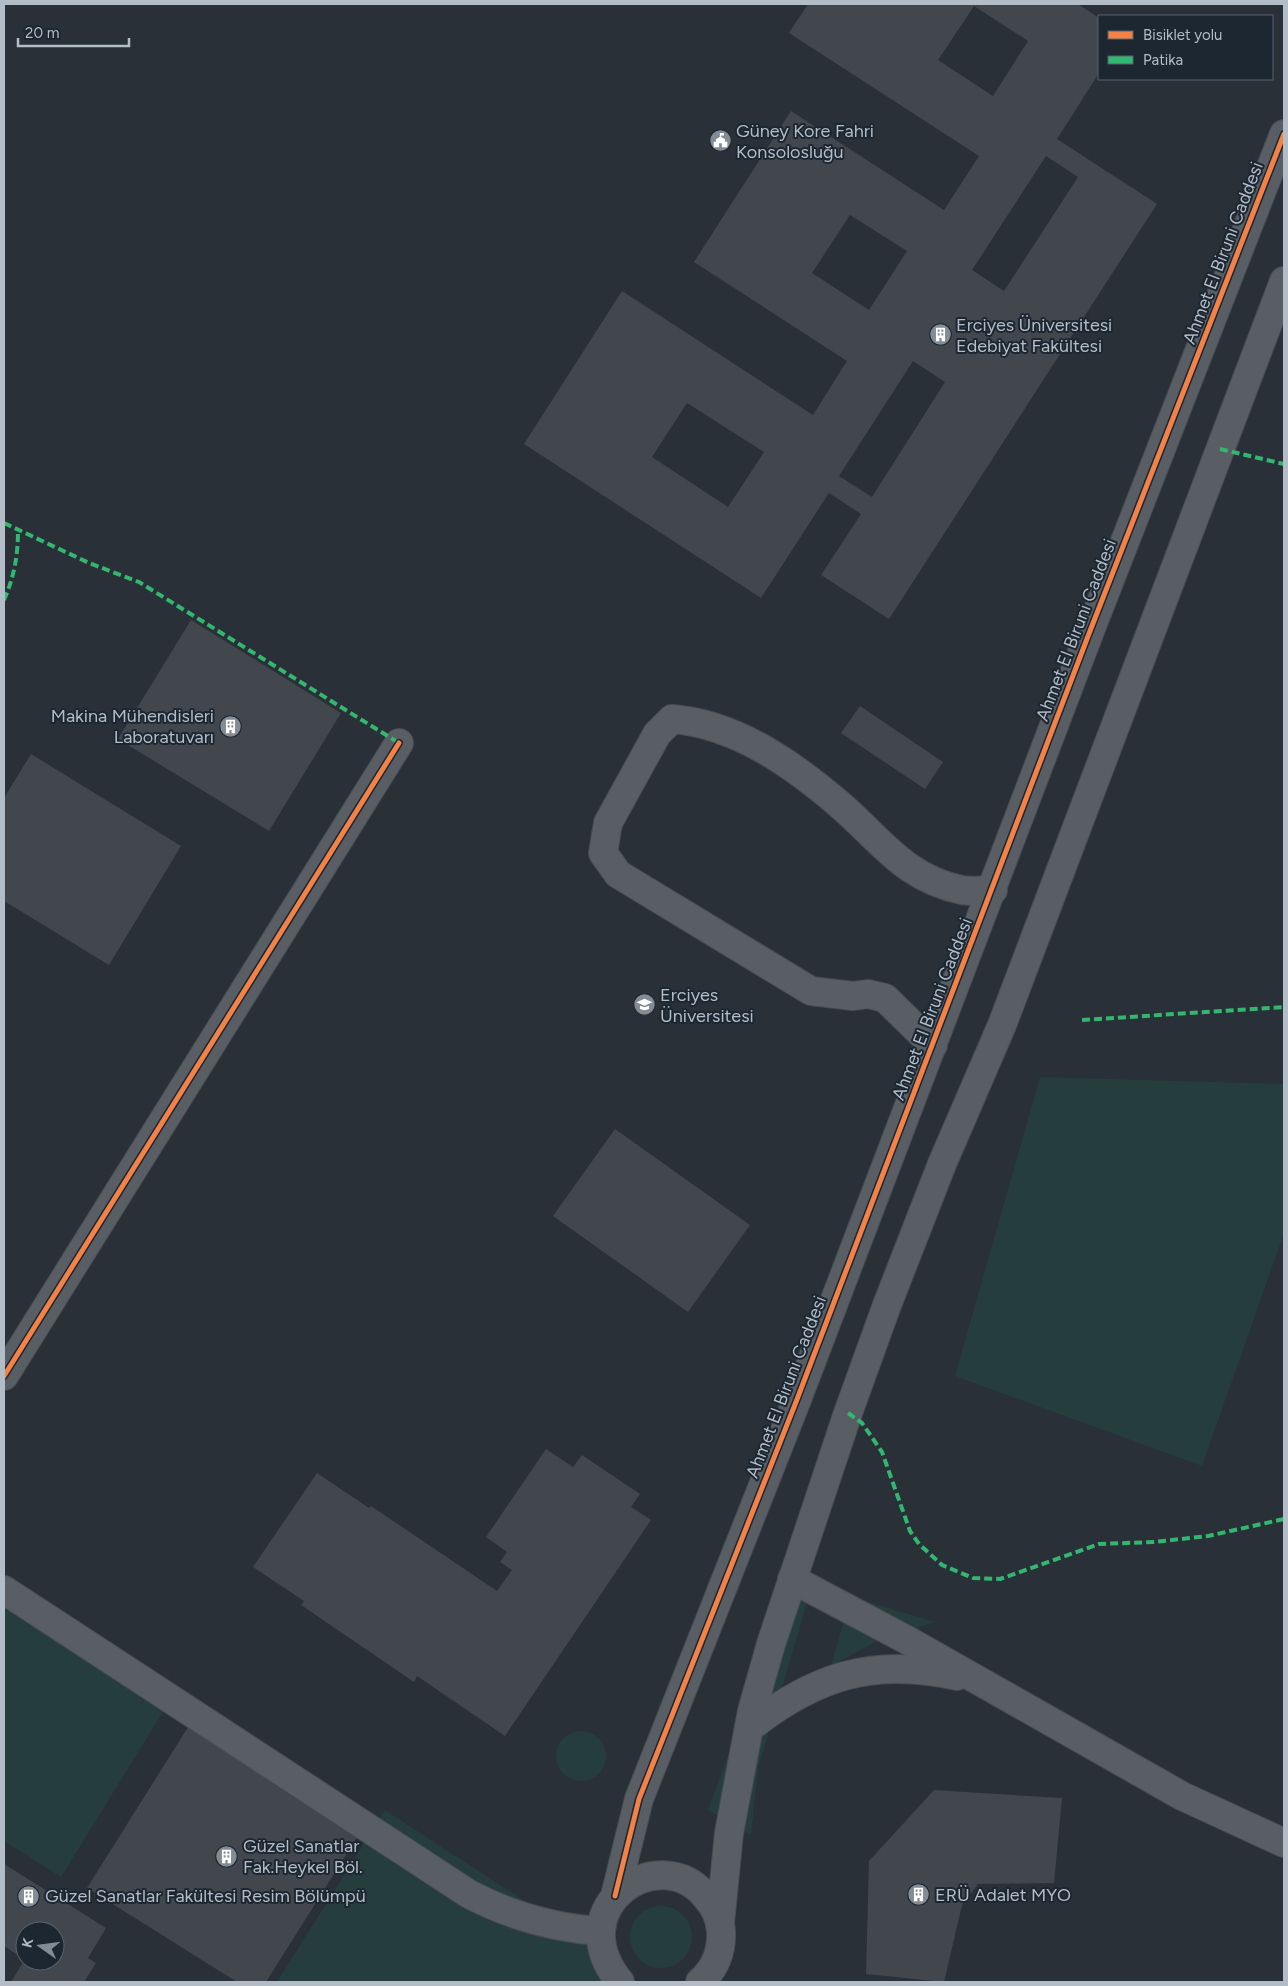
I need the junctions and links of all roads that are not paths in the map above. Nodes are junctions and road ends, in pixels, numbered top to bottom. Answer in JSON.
{"nodes":[{"id":1,"x":1284,"y":134,"type":"edge"},
{"id":2,"x":1284,"y":281,"type":"edge"},
{"id":3,"x":399,"y":744,"type":"dead end"},
{"id":4,"x":993,"y":890,"type":"junction"},
{"id":5,"x":934,"y":1045,"type":"junction"},
{"id":6,"x":4,"y":1376,"type":"edge"},
{"id":7,"x":792,"y":1579,"type":"junction"},
{"id":8,"x":4,"y":1590,"type":"edge"},
{"id":9,"x":997,"y":1691,"type":"junction"},
{"id":10,"x":749,"y":1728,"type":"junction"},
{"id":11,"x":1284,"y":1843,"type":"edge"},
{"id":12,"x":615,"y":1896,"type":"junction"},
{"id":13,"x":720,"y":1923,"type":"junction"},
{"id":14,"x":600,"y":1931,"type":"junction"},
{"id":15,"x":612,"y":1977,"type":"edge"},
{"id":16,"x":704,"y":1980,"type":"edge"}],
"edges":[{"from":1,"to":4,"type":"street","name":"Ahmet El Biruni Caddesi"},
{"from":2,"to":7,"type":"street"},
{"from":3,"to":6,"type":"street"},
{"from":4,"to":5,"type":"street","name":"Ahmet El Biruni Caddesi"},
{"from":4,"to":5,"type":"street"},
{"from":5,"to":12,"type":"street","name":"Ahmet El Biruni Caddesi"},
{"from":7,"to":9,"type":"street"},
{"from":7,"to":10,"type":"street"},
{"from":8,"to":14,"type":"street"},
{"from":9,"to":10,"type":"street"},
{"from":9,"to":11,"type":"street"},
{"from":10,"to":13,"type":"street"},
{"from":12,"to":13,"type":"street"},
{"from":12,"to":14,"type":"street"},
{"from":13,"to":16,"type":"street"},
{"from":14,"to":15,"type":"street"}]}
